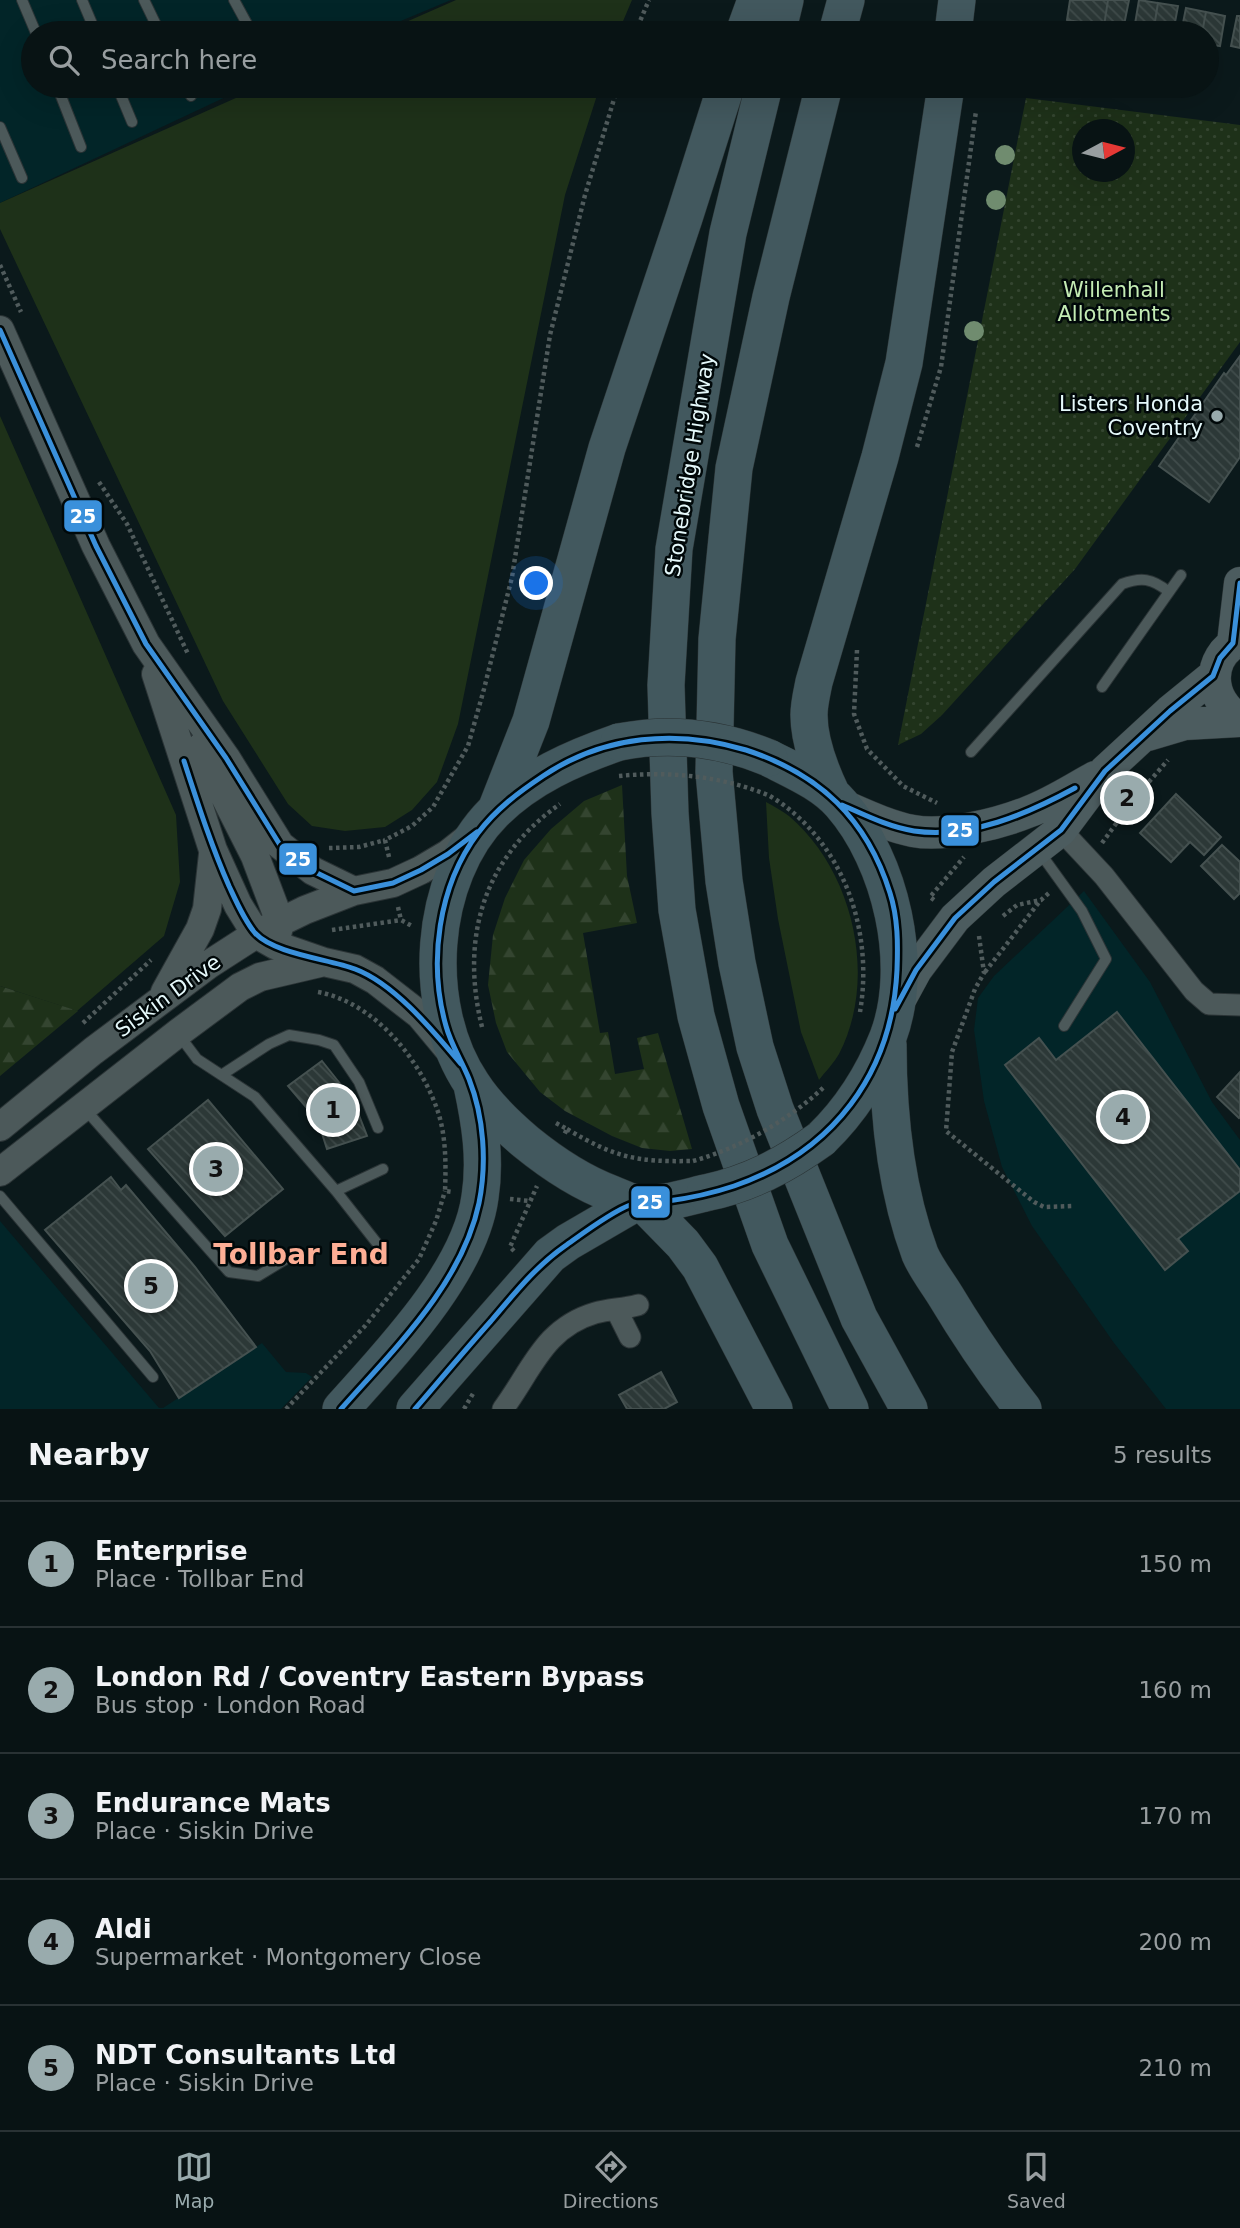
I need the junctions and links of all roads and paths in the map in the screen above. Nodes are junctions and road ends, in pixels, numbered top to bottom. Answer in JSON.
{"nodes":[{"id":1,"x":22,"y":0,"type":"edge"},
{"id":2,"x":82,"y":0,"type":"edge"},
{"id":3,"x":144,"y":0,"type":"edge"},
{"id":4,"x":234,"y":0,"type":"edge"},
{"id":5,"x":649,"y":0,"type":"edge"},
{"id":6,"x":756,"y":0,"type":"edge"},
{"id":7,"x":785,"y":0,"type":"edge"},
{"id":8,"x":846,"y":0,"type":"edge"},
{"id":9,"x":957,"y":0,"type":"edge"},
{"id":10,"x":31,"y":21,"type":"edge"},
{"id":11,"x":91,"y":21,"type":"edge"},
{"id":12,"x":154,"y":21,"type":"edge"},
{"id":13,"x":245,"y":21,"type":"edge"},
{"id":14,"x":640,"y":21,"type":"edge"},
{"id":15,"x":748,"y":21,"type":"edge"},
{"id":16,"x":780,"y":21,"type":"edge"},
{"id":17,"x":841,"y":21,"type":"edge"},
{"id":18,"x":954,"y":21,"type":"edge"},
{"id":19,"x":62,"y":98,"type":"edge"},
{"id":20,"x":122,"y":98,"type":"edge"},
{"id":21,"x":614,"y":98,"type":"edge"},
{"id":22,"x":722,"y":98,"type":"edge"},
{"id":23,"x":761,"y":98,"type":"edge"},
{"id":24,"x":821,"y":98,"type":"edge"},
{"id":25,"x":944,"y":98,"type":"edge"},
{"id":26,"x":977,"y":106,"type":"dead end"},
{"id":27,"x":132,"y":122,"type":"dead end"},
{"id":28,"x":0,"y":127,"type":"edge"},
{"id":29,"x":81,"y":147,"type":"dead end"},
{"id":30,"x":22,"y":178,"type":"dead end"},
{"id":31,"x":0,"y":265,"type":"edge"},
{"id":32,"x":11,"y":322,"type":"edge"},
{"id":33,"x":914,"y":457,"type":"dead end"},
{"id":34,"x":94,"y":475,"type":"dead end"},
{"id":35,"x":1181,"y":575,"type":"dead end"},
{"id":36,"x":1240,"y":583,"type":"edge"},
{"id":37,"x":1169,"y":592,"type":"junction"},
{"id":38,"x":1237,"y":642,"type":"edge"},
{"id":39,"x":146,"y":644,"type":"junction"},
{"id":40,"x":858,"y":650,"type":"dead end"},
{"id":41,"x":192,"y":662,"type":"dead end"},
{"id":42,"x":1213,"y":676,"type":"junction"},
{"id":43,"x":1102,"y":687,"type":"dead end"},
{"id":44,"x":183,"y":698,"type":"junction"},
{"id":45,"x":1240,"y":720,"type":"edge"},
{"id":46,"x":1143,"y":736,"type":"junction"},
{"id":47,"x":971,"y":752,"type":"dead end"},
{"id":48,"x":1176,"y":754,"type":"dead end"},
{"id":49,"x":619,"y":759,"type":"junction"},
{"id":50,"x":1105,"y":771,"type":"junction"},
{"id":51,"x":607,"y":780,"type":"dead end"},
{"id":52,"x":837,"y":800,"type":"junction"},
{"id":53,"x":563,"y":802,"type":"dead end"},
{"id":54,"x":948,"y":804,"type":"dead end"},
{"id":55,"x":486,"y":821,"type":"junction"},
{"id":56,"x":385,"y":839,"type":"junction"},
{"id":57,"x":1050,"y":840,"type":"junction"},
{"id":58,"x":327,"y":848,"type":"dead end"},
{"id":59,"x":213,"y":850,"type":"junction"},
{"id":60,"x":963,"y":853,"type":"dead end"},
{"id":61,"x":1089,"y":860,"type":"junction"},
{"id":62,"x":390,"y":861,"type":"dead end"},
{"id":63,"x":1062,"y":883,"type":"junction"},
{"id":64,"x":354,"y":891,"type":"junction"},
{"id":65,"x":930,"y":897,"type":"junction"},
{"id":66,"x":920,"y":900,"type":"dead end"},
{"id":67,"x":1041,"y":900,"type":"junction"},
{"id":68,"x":937,"y":903,"type":"dead end"},
{"id":69,"x":398,"y":905,"type":"dead end"},
{"id":70,"x":1017,"y":905,"type":"dead end"},
{"id":71,"x":401,"y":920,"type":"junction"},
{"id":72,"x":410,"y":926,"type":"dead end"},
{"id":73,"x":270,"y":934,"type":"junction"},
{"id":74,"x":979,"y":936,"type":"dead end"},
{"id":75,"x":326,"y":950,"type":"junction"},
{"id":76,"x":161,"y":952,"type":"dead end"},
{"id":77,"x":984,"y":972,"type":"junction"},
{"id":78,"x":260,"y":977,"type":"junction"},
{"id":79,"x":310,"y":992,"type":"dead end"},
{"id":80,"x":158,"y":1003,"type":"junction"},
{"id":81,"x":1240,"y":1005,"type":"edge"},
{"id":82,"x":881,"y":1020,"type":"junction"},
{"id":83,"x":1064,"y":1026,"type":"dead end"},
{"id":84,"x":177,"y":1033,"type":"junction"},
{"id":85,"x":484,"y":1034,"type":"dead end"},
{"id":86,"x":67,"y":1074,"type":"junction"},
{"id":87,"x":223,"y":1074,"type":"junction"},
{"id":88,"x":466,"y":1075,"type":"junction"},
{"id":89,"x":831,"y":1079,"type":"dead end"},
{"id":90,"x":84,"y":1108,"type":"junction"},
{"id":91,"x":550,"y":1120,"type":"dead end"},
{"id":92,"x":0,"y":1127,"type":"edge"},
{"id":93,"x":379,"y":1128,"type":"dead end"},
{"id":94,"x":567,"y":1129,"type":"junction"},
{"id":95,"x":550,"y":1162,"type":"junction"},
{"id":96,"x":383,"y":1169,"type":"dead end"},
{"id":97,"x":0,"y":1172,"type":"edge"},
{"id":98,"x":699,"y":1177,"type":"junction"},
{"id":99,"x":336,"y":1191,"type":"junction"},
{"id":100,"x":445,"y":1191,"type":"junction"},
{"id":101,"x":0,"y":1196,"type":"edge"},
{"id":102,"x":480,"y":1196,"type":"junction"},
{"id":103,"x":530,"y":1201,"type":"dead end"},
{"id":104,"x":639,"y":1203,"type":"junction"},
{"id":105,"x":1072,"y":1206,"type":"dead end"},
{"id":106,"x":376,"y":1242,"type":"dead end"},
{"id":107,"x":286,"y":1259,"type":"dead end"},
{"id":108,"x":638,"y":1305,"type":"dead end"},
{"id":109,"x":617,"y":1311,"type":"junction"},
{"id":110,"x":630,"y":1337,"type":"dead end"},
{"id":111,"x":153,"y":1377,"type":"dead end"},
{"id":112,"x":286,"y":1409,"type":"edge"},
{"id":113,"x":341,"y":1409,"type":"edge"},
{"id":114,"x":415,"y":1409,"type":"edge"},
{"id":115,"x":503,"y":1409,"type":"edge"},
{"id":116,"x":774,"y":1409,"type":"edge"},
{"id":117,"x":850,"y":1409,"type":"edge"},
{"id":118,"x":909,"y":1409,"type":"edge"},
{"id":119,"x":1023,"y":1409,"type":"edge"}],
"edges":[{"from":1,"to":10,"type":"lane"},
{"from":2,"to":11,"type":"lane"},
{"from":3,"to":12,"type":"lane"},
{"from":4,"to":13,"type":"lane"},
{"from":5,"to":14,"type":"path"},
{"from":6,"to":15,"type":"highway"},
{"from":7,"to":16,"type":"highway"},
{"from":8,"to":17,"type":"highway"},
{"from":9,"to":18,"type":"highway"},
{"from":19,"to":29,"type":"lane"},
{"from":20,"to":27,"type":"lane"},
{"from":21,"to":56,"type":"path"},
{"from":22,"to":55,"type":"highway"},
{"from":23,"to":117,"type":"highway","name":"Stonebridge Highway"},
{"from":24,"to":118,"type":"highway"},
{"from":25,"to":52,"type":"highway"},
{"from":26,"to":33,"type":"path"},
{"from":28,"to":30,"type":"lane"},
{"from":31,"to":32,"type":"path"},
{"from":32,"to":39,"type":"street"},
{"from":34,"to":41,"type":"path"},
{"from":35,"to":37,"type":"lane"},
{"from":36,"to":38,"type":"main road"},
{"from":37,"to":43,"type":"lane"},
{"from":37,"to":47,"type":"lane"},
{"from":38,"to":42,"type":"main road"},
{"from":39,"to":44,"type":"street"},
{"from":39,"to":59,"type":"street"},
{"from":40,"to":54,"type":"path"},
{"from":42,"to":45,"type":"main road"},
{"from":42,"to":46,"type":"main road"},
{"from":44,"to":64,"type":"street"},
{"from":44,"to":73,"type":"street"},
{"from":45,"to":46,"type":"main road"},
{"from":46,"to":50,"type":"main road"},
{"from":48,"to":61,"type":"path"},
{"from":49,"to":51,"type":"path"},
{"from":49,"to":52,"type":"highway","bridge":true},
{"from":49,"to":55,"type":"highway"},
{"from":49,"to":82,"type":"path","bridge":true},
{"from":50,"to":52,"type":"main road"},
{"from":50,"to":57,"type":"main road"},
{"from":52,"to":82,"type":"highway"},
{"from":53,"to":85,"type":"path"},
{"from":55,"to":64,"type":"street","name":"Siskin Drive"},
{"from":55,"to":88,"type":"highway"},
{"from":56,"to":58,"type":"path"},
{"from":56,"to":62,"type":"path"},
{"from":57,"to":61,"type":"street"},
{"from":57,"to":63,"type":"lane"},
{"from":57,"to":82,"type":"main road"},
{"from":59,"to":73,"type":"street"},
{"from":59,"to":80,"type":"street"},
{"from":60,"to":65,"type":"path"},
{"from":61,"to":81,"type":"street"},
{"from":63,"to":67,"type":"path"},
{"from":63,"to":83,"type":"lane"},
{"from":64,"to":73,"type":"street","name":"Siskin Drive"},
{"from":65,"to":66,"type":"path"},
{"from":65,"to":68,"type":"path"},
{"from":67,"to":70,"type":"path"},
{"from":67,"to":77,"type":"path"},
{"from":69,"to":71,"type":"path"},
{"from":71,"to":72,"type":"path"},
{"from":71,"to":75,"type":"path"},
{"from":73,"to":75,"type":"street"},
{"from":73,"to":78,"type":"street"},
{"from":73,"to":80,"type":"street","name":"Siskin Drive"},
{"from":74,"to":77,"type":"path"},
{"from":75,"to":78,"type":"street","name":"Siskin Drive"},
{"from":75,"to":88,"type":"street"},
{"from":76,"to":86,"type":"path"},
{"from":77,"to":105,"type":"path"},
{"from":78,"to":84,"type":"street","name":"Siskin Drive"},
{"from":79,"to":100,"type":"path"},
{"from":80,"to":86,"type":"street","name":"Siskin Drive"},
{"from":82,"to":98,"type":"highway","bridge":true},
{"from":82,"to":119,"type":"highway"},
{"from":84,"to":87,"type":"lane"},
{"from":84,"to":90,"type":"street","name":"Siskin Drive"},
{"from":86,"to":92,"type":"street","name":"Siskin Drive"},
{"from":87,"to":93,"type":"lane"},
{"from":87,"to":99,"type":"lane"},
{"from":88,"to":95,"type":"highway"},
{"from":88,"to":102,"type":"highway"},
{"from":89,"to":98,"type":"path","bridge":true},
{"from":90,"to":97,"type":"street","name":"Siskin Drive"},
{"from":90,"to":107,"type":"lane"},
{"from":91,"to":94,"type":"path"},
{"from":94,"to":95,"type":"path"},
{"from":94,"to":98,"type":"path"},
{"from":95,"to":103,"type":"path"},
{"from":95,"to":104,"type":"highway"},
{"from":96,"to":99,"type":"lane"},
{"from":98,"to":104,"type":"highway"},
{"from":99,"to":106,"type":"lane"},
{"from":100,"to":102,"type":"path"},
{"from":100,"to":112,"type":"path"},
{"from":101,"to":111,"type":"lane"},
{"from":102,"to":113,"type":"highway"},
{"from":104,"to":114,"type":"highway"},
{"from":104,"to":116,"type":"highway"},
{"from":108,"to":109,"type":"street"},
{"from":109,"to":110,"type":"street"},
{"from":109,"to":115,"type":"street"}]}
